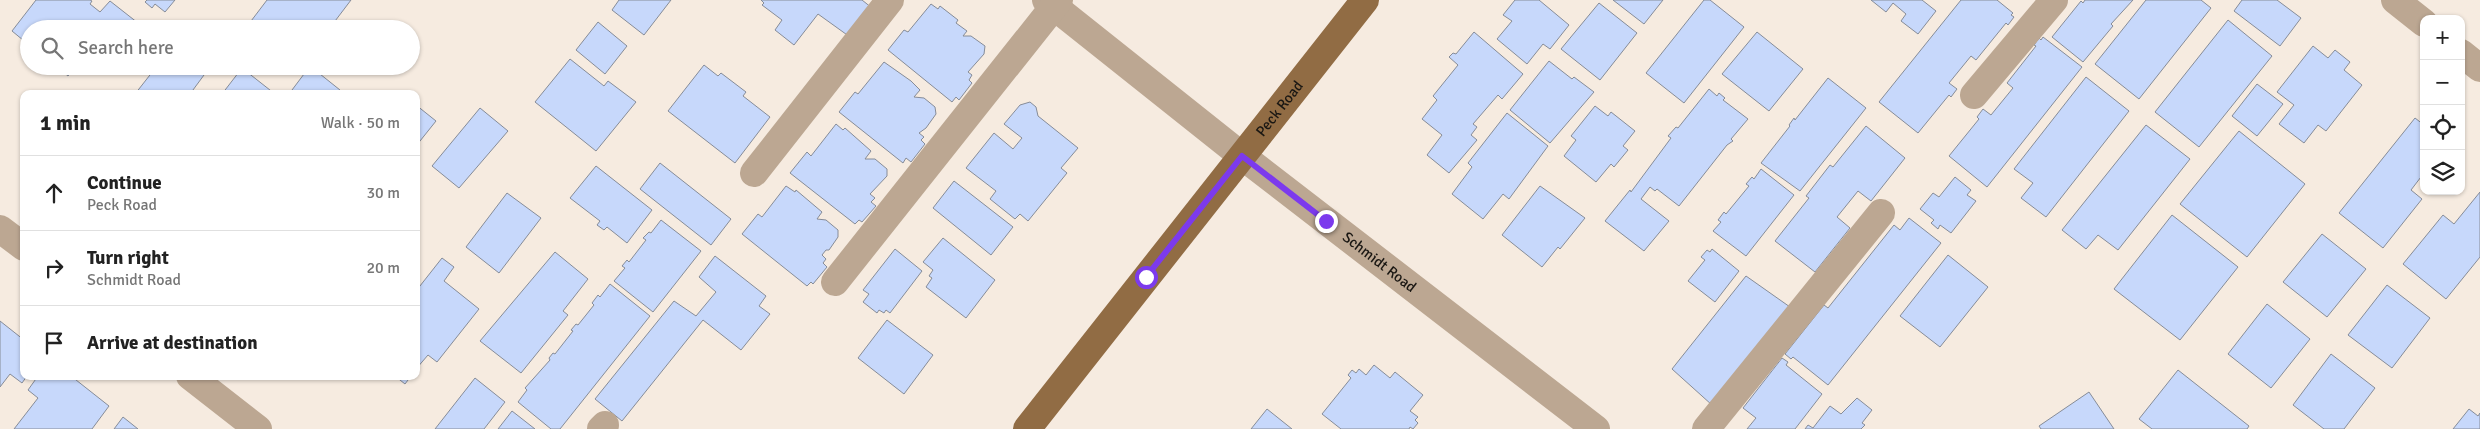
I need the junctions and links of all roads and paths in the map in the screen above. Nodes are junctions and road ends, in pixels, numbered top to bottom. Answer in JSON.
{"nodes":[{"id":1,"x":890,"y":0,"type":"edge"},
{"id":2,"x":1365,"y":0,"type":"edge"},
{"id":3,"x":2054,"y":0,"type":"edge"},
{"id":4,"x":2395,"y":0,"type":"edge"},
{"id":5,"x":1053,"y":2,"type":"edge"},
{"id":6,"x":2420,"y":20,"type":"edge"},
{"id":7,"x":2465,"y":56,"type":"edge"},
{"id":8,"x":2480,"y":68,"type":"edge"},
{"id":9,"x":1974,"y":95,"type":"dead end"},
{"id":10,"x":1242,"y":156,"type":"junction"},
{"id":11,"x":754,"y":173,"type":"dead end"},
{"id":12,"x":1881,"y":213,"type":"dead end"},
{"id":13,"x":0,"y":228,"type":"edge"},
{"id":14,"x":20,"y":244,"type":"edge"},
{"id":15,"x":835,"y":282,"type":"dead end"},
{"id":16,"x":195,"y":380,"type":"edge"},
{"id":17,"x":258,"y":429,"type":"edge"},
{"id":18,"x":1026,"y":429,"type":"edge"},
{"id":19,"x":1596,"y":429,"type":"edge"},
{"id":20,"x":1706,"y":429,"type":"edge"}],
"edges":[{"from":1,"to":11,"type":"street"},
{"from":2,"to":10,"type":"main road","name":"Peck Road"},
{"from":3,"to":9,"type":"street"},
{"from":4,"to":6,"type":"street"},
{"from":5,"to":10,"type":"street","name":"Schmidt Road"},
{"from":5,"to":15,"type":"street"},
{"from":7,"to":8,"type":"street"},
{"from":10,"to":18,"type":"main road","name":"Peck Road"},
{"from":10,"to":19,"type":"street","name":"Schmidt Road"},
{"from":12,"to":20,"type":"street"},
{"from":13,"to":14,"type":"street"},
{"from":16,"to":17,"type":"street"}]}
